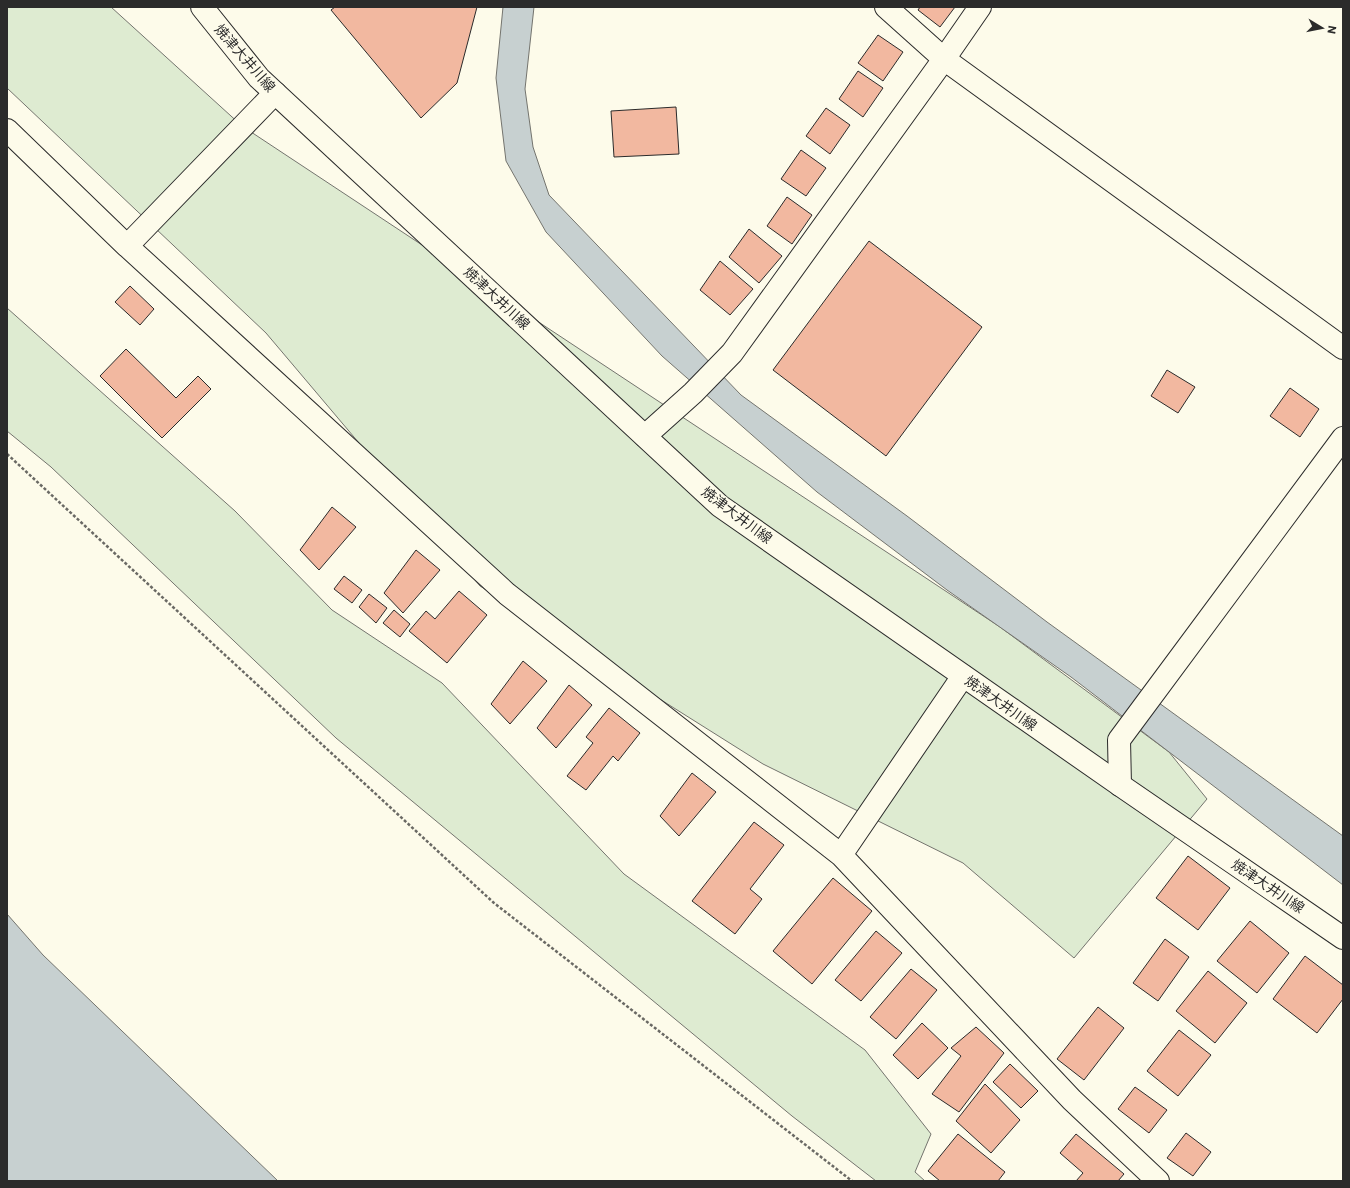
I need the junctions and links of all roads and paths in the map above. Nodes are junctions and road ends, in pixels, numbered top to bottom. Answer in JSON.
{"nodes":[{"id":1,"x":202,"y":7,"type":"edge"},
{"id":2,"x":886,"y":7,"type":"edge"},
{"id":3,"x":980,"y":7,"type":"edge"},
{"id":4,"x":944,"y":59,"type":"junction"},
{"id":5,"x":275,"y":93,"type":"junction"},
{"id":6,"x":7,"y":130,"type":"edge"},
{"id":7,"x":127,"y":246,"type":"junction"},
{"id":8,"x":1343,"y":348,"type":"edge"},
{"id":9,"x":645,"y":436,"type":"junction"},
{"id":10,"x":1343,"y":438,"type":"edge"},
{"id":11,"x":7,"y":454,"type":"edge"},
{"id":12,"x":963,"y":676,"type":"junction"},
{"id":13,"x":1120,"y":785,"type":"junction"},
{"id":14,"x":840,"y":854,"type":"junction"},
{"id":15,"x":1343,"y":938,"type":"edge"},
{"id":16,"x":852,"y":1181,"type":"edge"},
{"id":17,"x":1158,"y":1181,"type":"edge"}],
"edges":[{"from":1,"to":5,"type":"street","name":"焼津大井川線"},
{"from":2,"to":4,"type":"street"},
{"from":3,"to":4,"type":"street"},
{"from":4,"to":8,"type":"street"},
{"from":4,"to":9,"type":"street"},
{"from":5,"to":7,"type":"street"},
{"from":5,"to":9,"type":"street","name":"焼津大井川線"},
{"from":6,"to":7,"type":"street"},
{"from":7,"to":14,"type":"street"},
{"from":9,"to":12,"type":"street","name":"焼津大井川線"},
{"from":10,"to":13,"type":"street"},
{"from":11,"to":16,"type":"path"},
{"from":12,"to":13,"type":"street","name":"焼津大井川線"},
{"from":12,"to":14,"type":"street"},
{"from":13,"to":15,"type":"street","name":"焼津大井川線"},
{"from":14,"to":17,"type":"street"}]}
